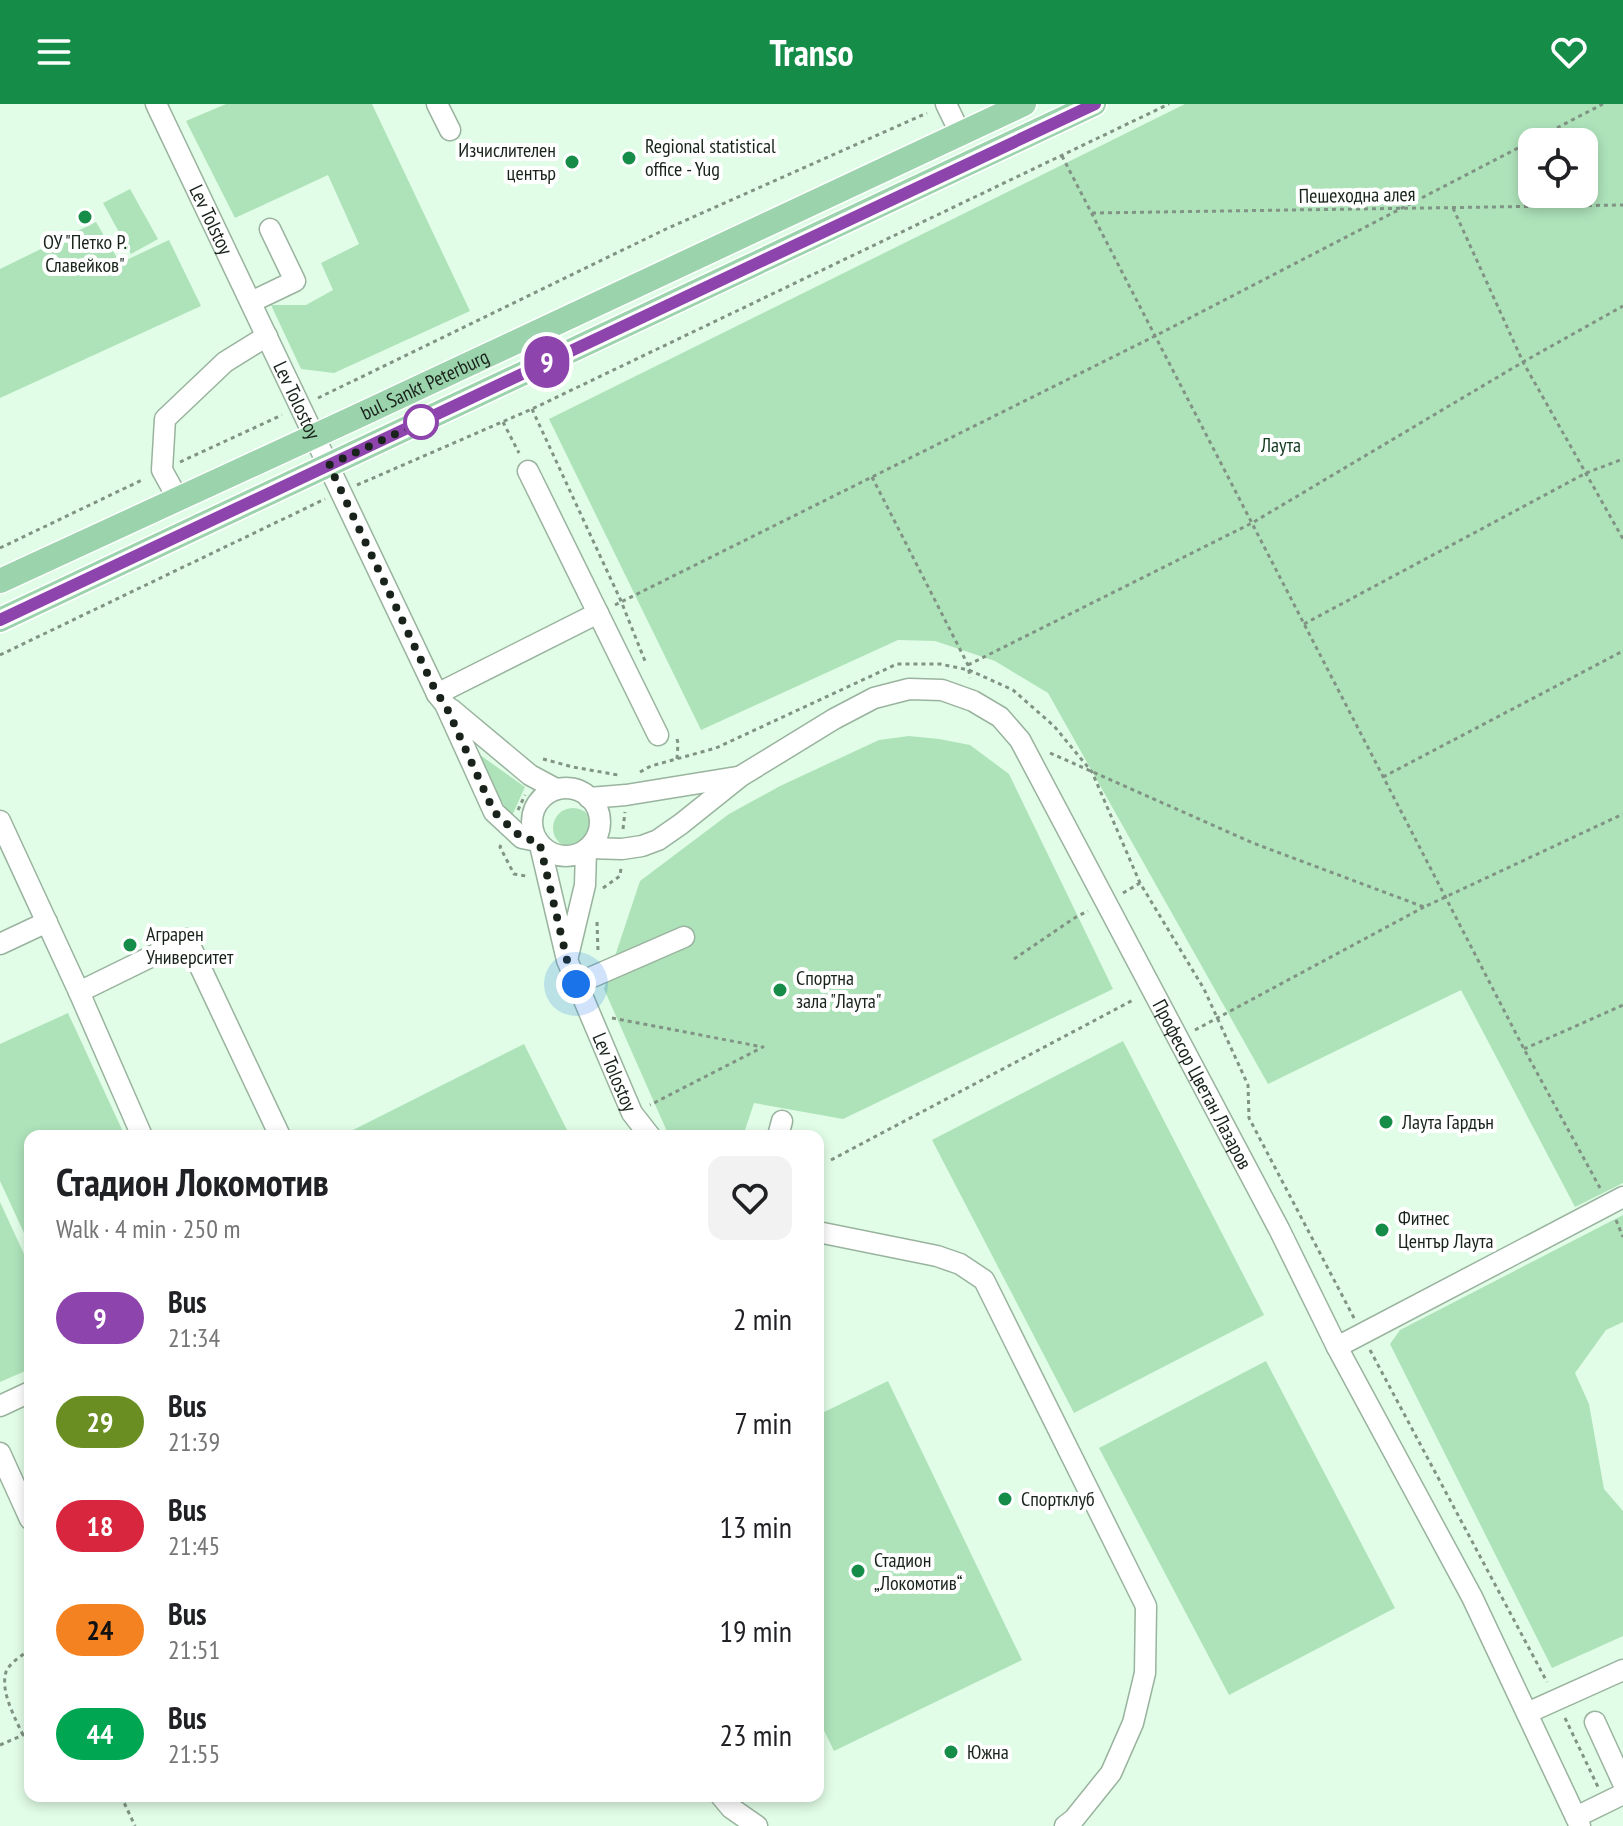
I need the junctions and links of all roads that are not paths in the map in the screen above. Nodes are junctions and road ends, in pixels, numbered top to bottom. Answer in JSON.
{"nodes":[{"id":1,"x":156,"y":104,"type":"edge"},
{"id":2,"x":437,"y":104,"type":"edge"},
{"id":3,"x":946,"y":104,"type":"edge"},
{"id":4,"x":1024,"y":104,"type":"edge"},
{"id":5,"x":1094,"y":104,"type":"edge"},
{"id":6,"x":999,"y":109,"type":"edge"},
{"id":7,"x":450,"y":130,"type":"dead end"},
{"id":8,"x":961,"y":135,"type":"junction"},
{"id":9,"x":270,"y":229,"type":"dead end"},
{"id":10,"x":251,"y":302,"type":"junction"},
{"id":11,"x":267,"y":336,"type":"junction"},
{"id":12,"x":314,"y":437,"type":"junction"},
{"id":13,"x":329,"y":465,"type":"junction"},
{"id":14,"x":528,"y":471,"type":"road end"},
{"id":15,"x":178,"y":499,"type":"junction"},
{"id":16,"x":0,"y":581,"type":"edge"},
{"id":17,"x":598,"y":613,"type":"junction"},
{"id":18,"x":0,"y":620,"type":"edge"},
{"id":19,"x":441,"y":699,"type":"junction"},
{"id":20,"x":665,"y":732,"type":"road end"},
{"id":21,"x":741,"y":776,"type":"junction"},
{"id":22,"x":556,"y":789,"type":"junction"},
{"id":23,"x":589,"y":798,"type":"junction"},
{"id":24,"x":0,"y":821,"type":"edge"},
{"id":25,"x":538,"y":843,"type":"junction"},
{"id":26,"x":587,"y":849,"type":"junction"},
{"id":27,"x":47,"y":922,"type":"junction"},
{"id":28,"x":684,"y":937,"type":"dead end"},
{"id":29,"x":0,"y":944,"type":"edge"},
{"id":30,"x":567,"y":960,"type":"junction"},
{"id":31,"x":576,"y":984,"type":"junction"},
{"id":32,"x":79,"y":992,"type":"junction"},
{"id":33,"x":632,"y":1113,"type":"junction"},
{"id":34,"x":139,"y":1130,"type":"edge"},
{"id":35,"x":277,"y":1130,"type":"edge"},
{"id":36,"x":631,"y":1130,"type":"edge"},
{"id":37,"x":645,"y":1130,"type":"edge"},
{"id":38,"x":1616,"y":1200,"type":"edge"},
{"id":39,"x":824,"y":1233,"type":"edge"},
{"id":40,"x":1337,"y":1347,"type":"junction"},
{"id":41,"x":24,"y":1395,"type":"edge"},
{"id":42,"x":0,"y":1406,"type":"edge"},
{"id":43,"x":0,"y":1453,"type":"edge"},
{"id":44,"x":24,"y":1506,"type":"edge"},
{"id":45,"x":1623,"y":1670,"type":"edge"},
{"id":46,"x":1527,"y":1713,"type":"junction"},
{"id":47,"x":1595,"y":1722,"type":"dead end"},
{"id":48,"x":1623,"y":1783,"type":"edge"},
{"id":49,"x":1623,"y":1794,"type":"edge"},
{"id":50,"x":726,"y":1802,"type":"edge"},
{"id":51,"x":1578,"y":1821,"type":"edge"},
{"id":52,"x":757,"y":1826,"type":"edge"},
{"id":53,"x":1065,"y":1826,"type":"edge"}],
"edges":[{"from":1,"to":10,"type":"street","name":"Lev Tolstoy"},
{"from":2,"to":7,"type":"street"},
{"from":3,"to":8,"type":"street"},
{"from":4,"to":6,"type":"main road","name":"bul. Sankt Peterburg"},
{"from":5,"to":13,"type":"main road","name":"bul. Sankt Peterburg"},
{"from":6,"to":8,"type":"main road","name":"bul. Sankt Peterburg"},
{"from":8,"to":12,"type":"main road","name":"bul. Sankt Peterburg"},
{"from":9,"to":10,"type":"street"},
{"from":10,"to":11,"type":"street","name":"Lev Tolstoy"},
{"from":11,"to":12,"type":"street","name":"Lev Tolostoy"},
{"from":11,"to":15,"type":"street"},
{"from":12,"to":13,"type":"street","name":"Lev Tolostoy"},
{"from":12,"to":15,"type":"main road","name":"bul. Sankt Peterburg"},
{"from":13,"to":18,"type":"main road","name":"bul. Sankt Peterburg"},
{"from":13,"to":19,"type":"street","name":"Lev Tolostoy"},
{"from":14,"to":17,"type":"street"},
{"from":15,"to":16,"type":"main road","name":"bul. Sankt Peterburg"},
{"from":17,"to":19,"type":"street"},
{"from":17,"to":20,"type":"street"},
{"from":19,"to":22,"type":"street"},
{"from":19,"to":25,"type":"street"},
{"from":21,"to":23,"type":"street","name":"Професор Цветан Лазаров"},
{"from":21,"to":26,"type":"street","name":"Професор Цветан Лазаров"},
{"from":21,"to":40,"type":"street","name":"Професор Цветан Лазаров"},
{"from":22,"to":23,"type":"street"},
{"from":22,"to":25,"type":"street"},
{"from":23,"to":26,"type":"street"},
{"from":24,"to":27,"type":"street"},
{"from":25,"to":26,"type":"street"},
{"from":25,"to":30,"type":"street","name":"Lev Tolostoy"},
{"from":26,"to":30,"type":"street"},
{"from":27,"to":29,"type":"street"},
{"from":27,"to":32,"type":"street"},
{"from":28,"to":31,"type":"street"},
{"from":30,"to":31,"type":"street","name":"Lev Tolostoy"},
{"from":31,"to":33,"type":"street","name":"Lev Tolostoy"},
{"from":32,"to":34,"type":"street"},
{"from":32,"to":35,"type":"street"},
{"from":33,"to":36,"type":"street"},
{"from":33,"to":37,"type":"street","name":"Lev Tolostoy"},
{"from":38,"to":40,"type":"street"},
{"from":39,"to":53,"type":"street"},
{"from":40,"to":46,"type":"street","name":"Професор Цветан Лазаров"},
{"from":41,"to":42,"type":"street"},
{"from":43,"to":44,"type":"street"},
{"from":45,"to":46,"type":"street"},
{"from":46,"to":51,"type":"street","name":"Професор Цветан Лазаров"},
{"from":47,"to":48,"type":"street"},
{"from":49,"to":51,"type":"street"},
{"from":50,"to":52,"type":"street"}]}
